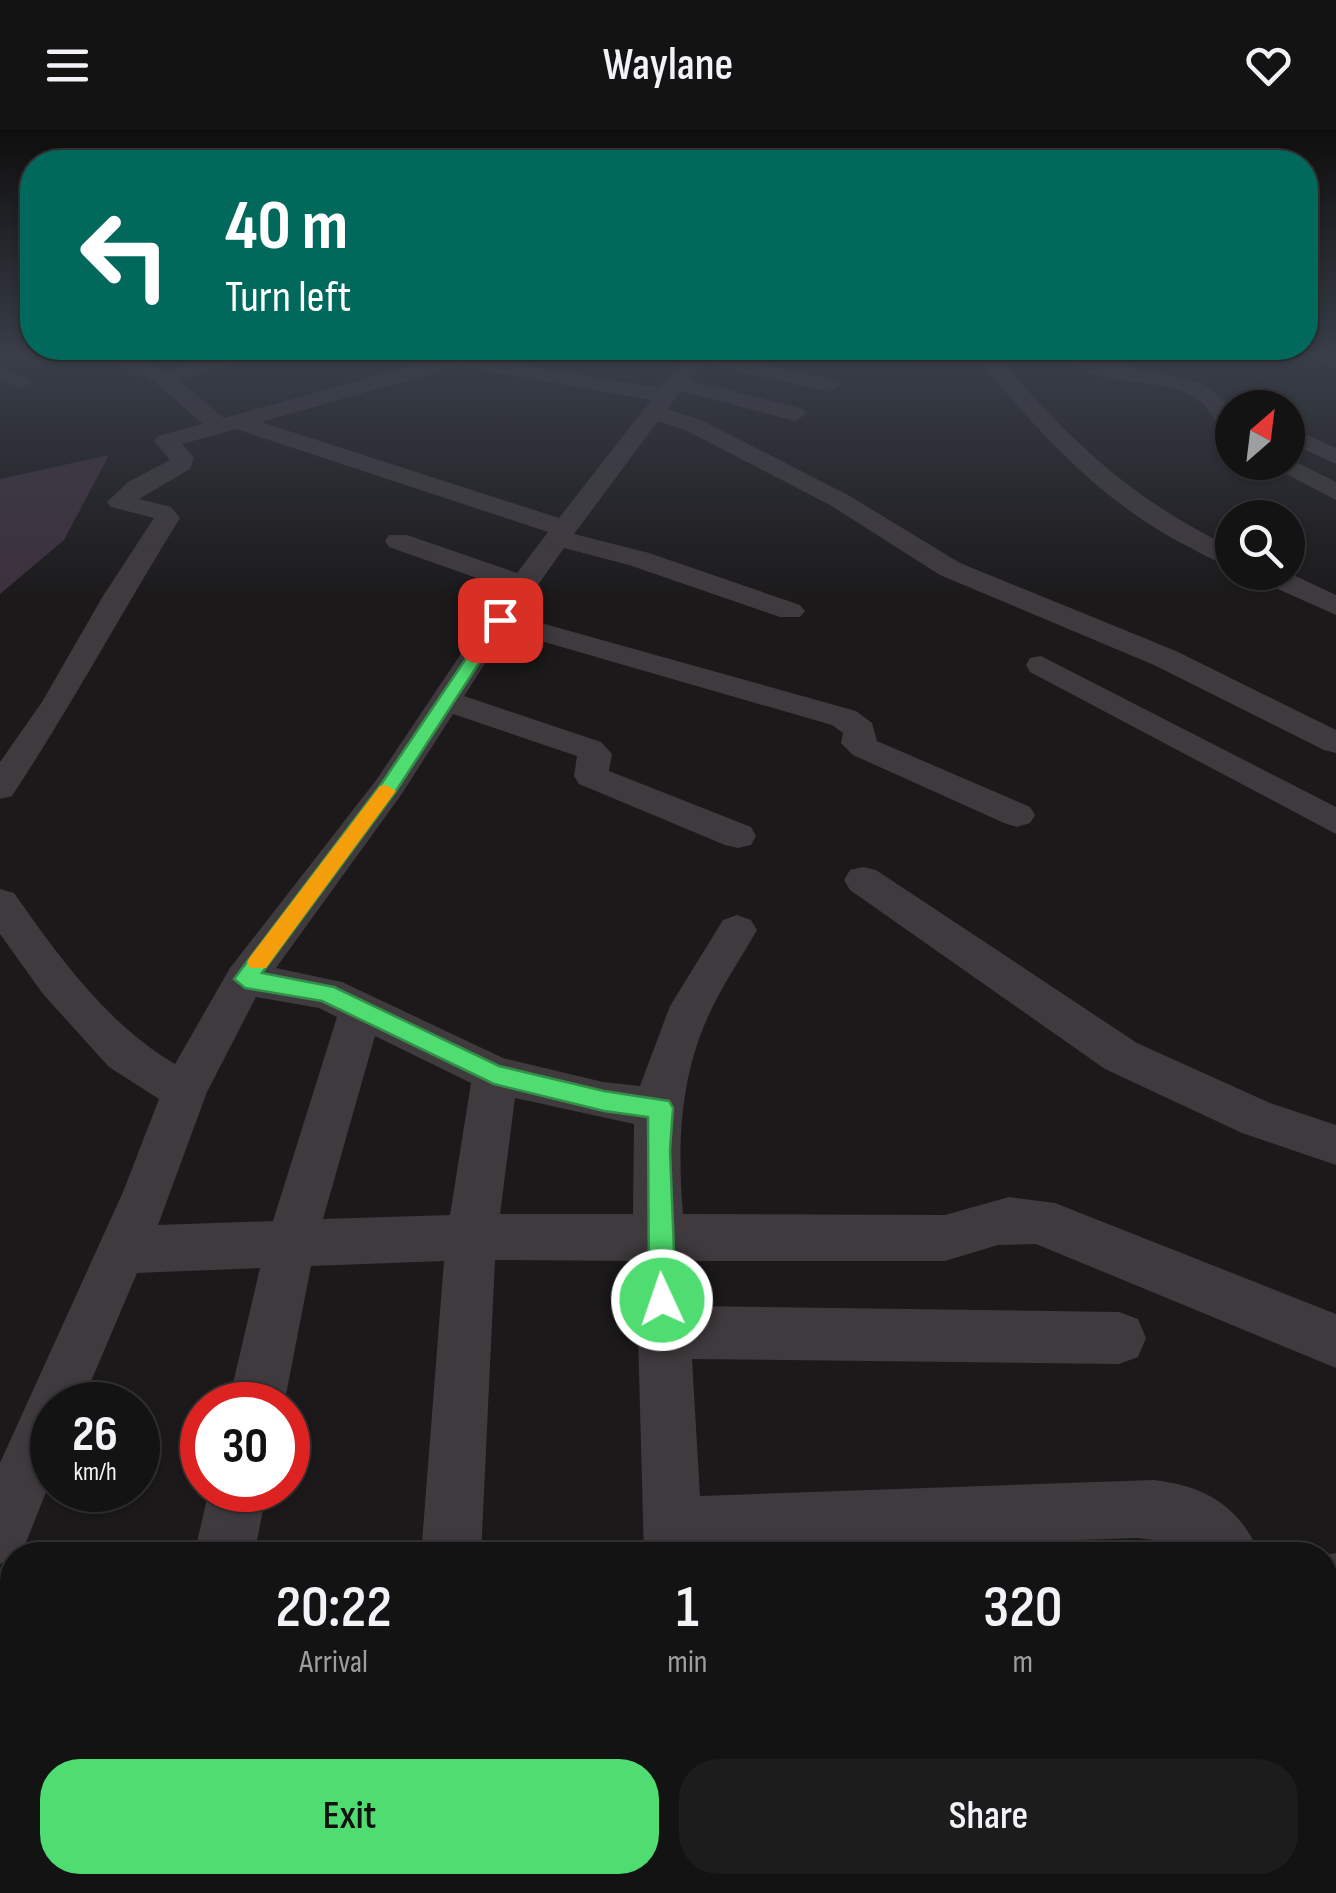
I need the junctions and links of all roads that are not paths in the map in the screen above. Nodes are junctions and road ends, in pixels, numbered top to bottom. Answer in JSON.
{"nodes":[{"id":1,"x":172,"y":438,"type":"edge"},
{"id":2,"x":273,"y":438,"type":"edge"},
{"id":3,"x":634,"y":438,"type":"edge"},
{"id":4,"x":719,"y":438,"type":"edge"},
{"id":5,"x":1061,"y":438,"type":"edge"},
{"id":6,"x":1305,"y":442,"type":"edge"},
{"id":7,"x":1336,"y":458,"type":"edge"},
{"id":8,"x":1305,"y":476,"type":"edge"},
{"id":9,"x":1336,"y":492,"type":"edge"},
{"id":10,"x":560,"y":533,"type":"junction"},
{"id":11,"x":398,"y":542,"type":"dead end"},
{"id":12,"x":1215,"y":549,"type":"edge"},
{"id":13,"x":523,"y":583,"type":"junction"},
{"id":14,"x":1302,"y":590,"type":"edge"},
{"id":15,"x":1336,"y":606,"type":"edge"},
{"id":16,"x":790,"y":611,"type":"dead end"},
{"id":17,"x":500,"y":620,"type":"junction"},
{"id":18,"x":1041,"y":665,"type":"dead end"},
{"id":19,"x":447,"y":701,"type":"junction"},
{"id":20,"x":1336,"y":743,"type":"edge"},
{"id":21,"x":0,"y":788,"type":"edge"},
{"id":22,"x":1018,"y":815,"type":"dead end"},
{"id":23,"x":1336,"y":822,"type":"edge"},
{"id":24,"x":738,"y":836,"type":"dead end"},
{"id":25,"x":863,"y":880,"type":"dead end"},
{"id":26,"x":0,"y":903,"type":"edge"},
{"id":27,"x":737,"y":930,"type":"dead end"},
{"id":28,"x":245,"y":979,"type":"junction"},
{"id":29,"x":361,"y":1010,"type":"junction"},
{"id":30,"x":494,"y":1074,"type":"junction"},
{"id":31,"x":184,"y":1092,"type":"junction"},
{"id":32,"x":660,"y":1108,"type":"junction"},
{"id":33,"x":1336,"y":1146,"type":"edge"},
{"id":34,"x":660,"y":1236,"type":"junction"},
{"id":35,"x":470,"y":1237,"type":"junction"},
{"id":36,"x":290,"y":1246,"type":"junction"},
{"id":37,"x":122,"y":1250,"type":"junction"},
{"id":38,"x":664,"y":1332,"type":"junction"},
{"id":39,"x":1119,"y":1338,"type":"dead end"},
{"id":40,"x":1336,"y":1341,"type":"edge"},
{"id":41,"x":64,"y":1382,"type":"edge"},
{"id":42,"x":261,"y":1382,"type":"edge"},
{"id":43,"x":30,"y":1462,"type":"edge"},
{"id":44,"x":233,"y":1512,"type":"edge"},
{"id":45,"x":0,"y":1534,"type":"edge"},
{"id":46,"x":882,"y":1537,"type":"edge"},
{"id":47,"x":673,"y":1541,"type":"edge"},
{"id":48,"x":227,"y":1542,"type":"edge"},
{"id":49,"x":452,"y":1542,"type":"edge"},
{"id":50,"x":1222,"y":1542,"type":"edge"}],
"edges":[{"from":1,"to":21,"type":"street"},
{"from":2,"to":10,"type":"street"},
{"from":3,"to":10,"type":"street"},
{"from":4,"to":20,"type":"street"},
{"from":5,"to":12,"type":"street"},
{"from":6,"to":7,"type":"street"},
{"from":8,"to":9,"type":"street"},
{"from":10,"to":13,"type":"street"},
{"from":10,"to":16,"type":"street"},
{"from":11,"to":13,"type":"street"},
{"from":13,"to":17,"type":"street"},
{"from":14,"to":15,"type":"street"},
{"from":17,"to":19,"type":"street"},
{"from":17,"to":22,"type":"street"},
{"from":18,"to":23,"type":"street"},
{"from":19,"to":24,"type":"street"},
{"from":19,"to":28,"type":"street"},
{"from":25,"to":33,"type":"street"},
{"from":26,"to":31,"type":"street"},
{"from":27,"to":32,"type":"street"},
{"from":28,"to":29,"type":"street"},
{"from":28,"to":31,"type":"street"},
{"from":29,"to":30,"type":"street"},
{"from":29,"to":36,"type":"street"},
{"from":30,"to":32,"type":"street"},
{"from":30,"to":35,"type":"street"},
{"from":31,"to":37,"type":"street"},
{"from":32,"to":34,"type":"street"},
{"from":34,"to":35,"type":"street"},
{"from":34,"to":38,"type":"street"},
{"from":34,"to":40,"type":"street"},
{"from":35,"to":36,"type":"street"},
{"from":35,"to":49,"type":"street"},
{"from":36,"to":37,"type":"street"},
{"from":36,"to":42,"type":"street"},
{"from":37,"to":41,"type":"street"},
{"from":38,"to":39,"type":"street"},
{"from":38,"to":47,"type":"street"},
{"from":43,"to":45,"type":"street"},
{"from":44,"to":48,"type":"street"},
{"from":46,"to":47,"type":"street"},
{"from":46,"to":50,"type":"street"}]}
